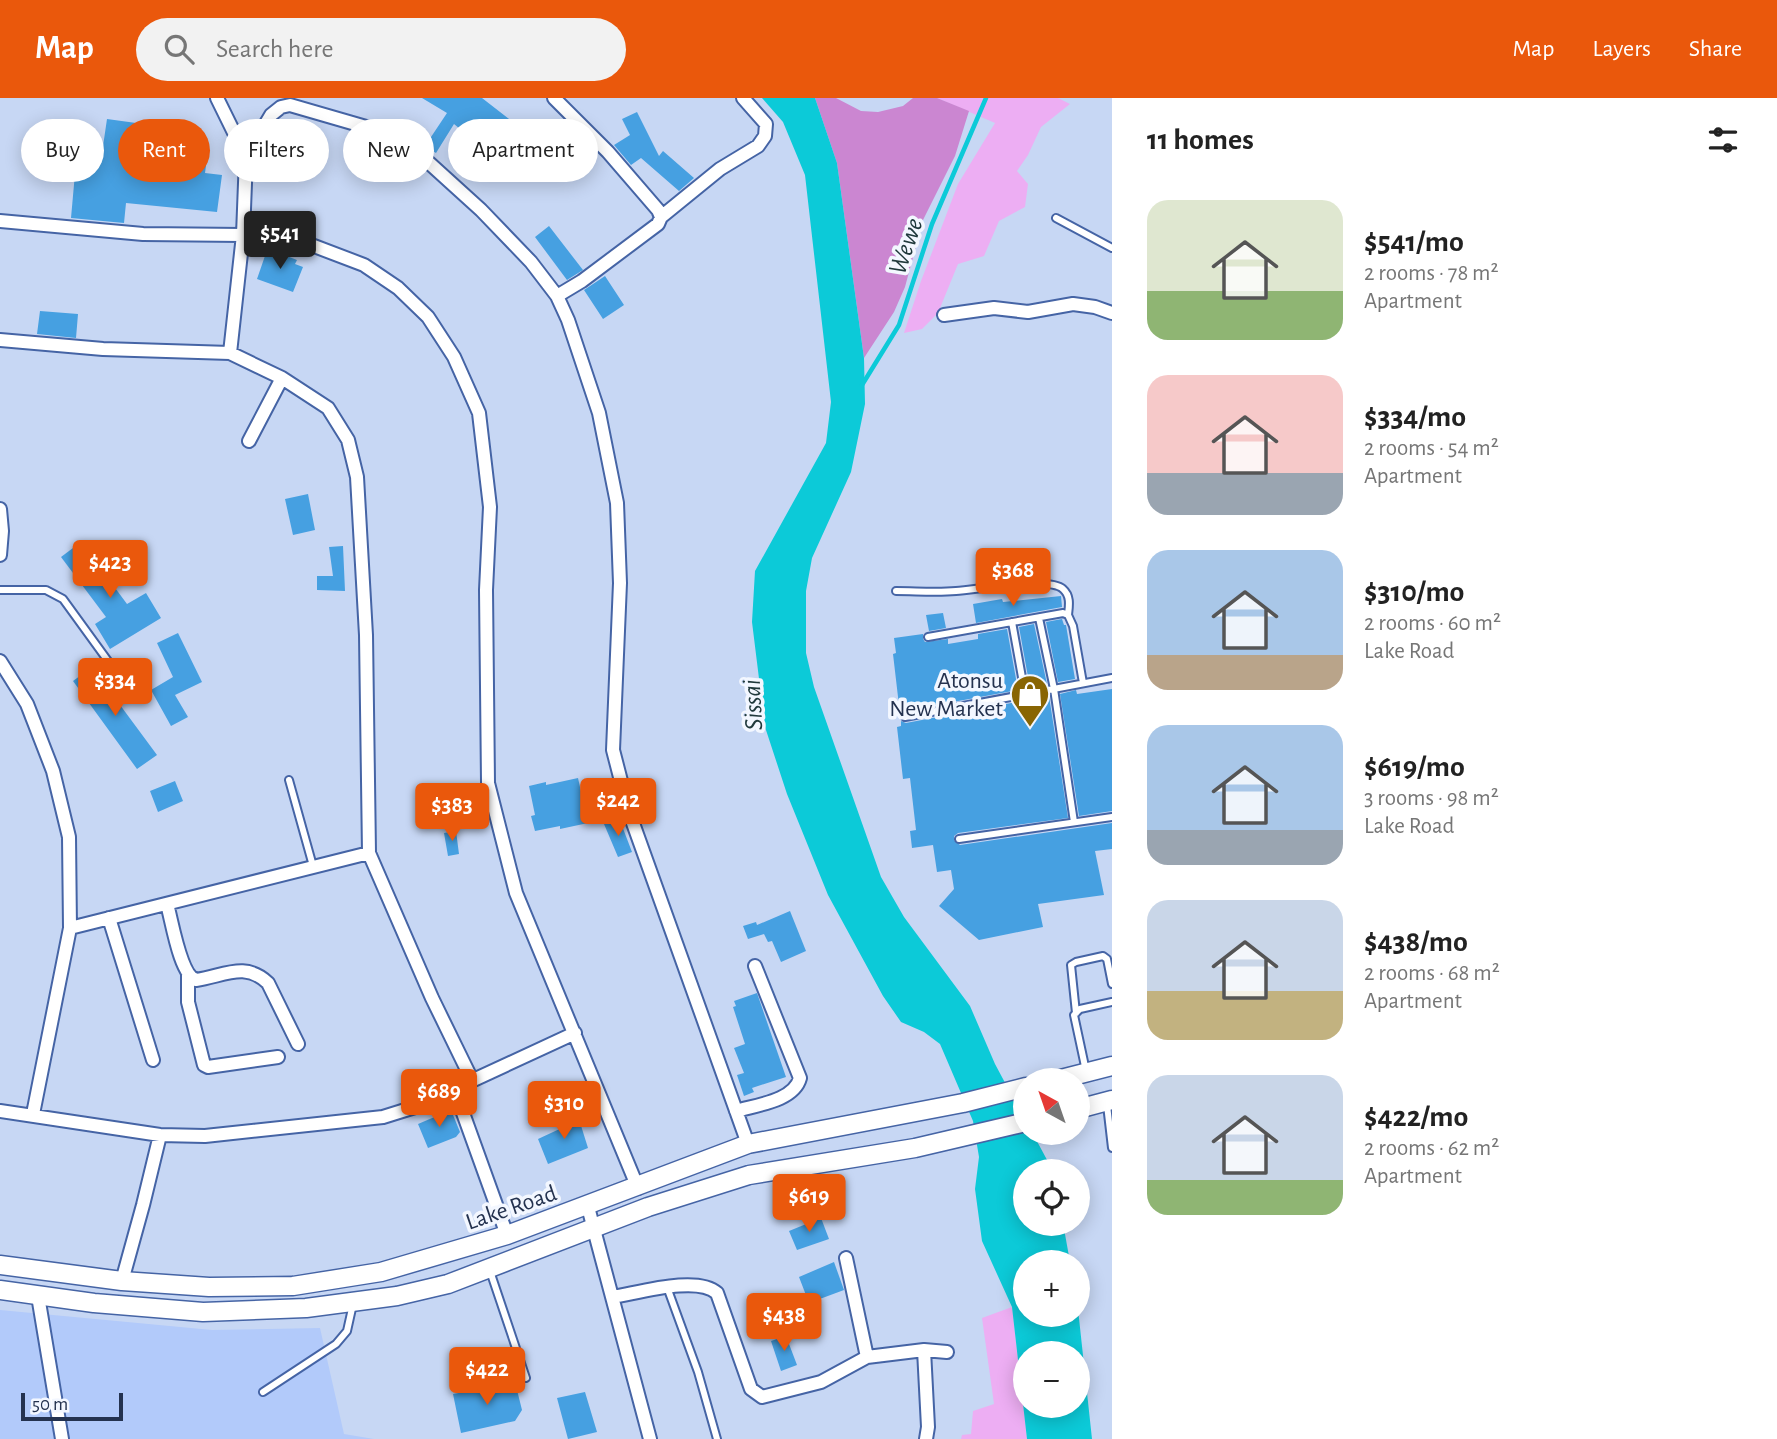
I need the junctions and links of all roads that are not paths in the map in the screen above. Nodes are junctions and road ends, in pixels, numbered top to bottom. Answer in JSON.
{"nodes":[{"id":1,"x":217,"y":98,"type":"edge"},
{"id":2,"x":554,"y":98,"type":"edge"},
{"id":3,"x":744,"y":98,"type":"edge"},
{"id":4,"x":227,"y":119,"type":"edge"},
{"id":5,"x":269,"y":119,"type":"edge"},
{"id":6,"x":245,"y":182,"type":"edge"},
{"id":7,"x":661,"y":217,"type":"junction"},
{"id":8,"x":1056,"y":218,"type":"dead end"},
{"id":9,"x":0,"y":221,"type":"edge"},
{"id":10,"x":243,"y":235,"type":"junction"},
{"id":11,"x":1112,"y":248,"type":"edge"},
{"id":12,"x":557,"y":296,"type":"junction"},
{"id":13,"x":1112,"y":313,"type":"edge"},
{"id":14,"x":944,"y":315,"type":"dead end"},
{"id":15,"x":0,"y":340,"type":"edge"},
{"id":16,"x":230,"y":354,"type":"junction"},
{"id":17,"x":282,"y":378,"type":"junction"},
{"id":18,"x":249,"y":440,"type":"dead end"},
{"id":19,"x":0,"y":509,"type":"edge"},
{"id":20,"x":0,"y":555,"type":"edge"},
{"id":21,"x":0,"y":590,"type":"edge"},
{"id":22,"x":896,"y":591,"type":"dead end"},
{"id":23,"x":1068,"y":615,"type":"junction"},
{"id":24,"x":1039,"y":618,"type":"junction"},
{"id":25,"x":1012,"y":622,"type":"junction"},
{"id":26,"x":928,"y":638,"type":"dead end"},
{"id":27,"x":0,"y":661,"type":"edge"},
{"id":28,"x":108,"y":661,"type":"dead end"},
{"id":29,"x":1112,"y":678,"type":"edge"},
{"id":30,"x":1083,"y":683,"type":"junction"},
{"id":31,"x":1054,"y":689,"type":"junction"},
{"id":32,"x":1025,"y":694,"type":"junction"},
{"id":33,"x":905,"y":717,"type":"dead end"},
{"id":34,"x":289,"y":780,"type":"dead end"},
{"id":35,"x":1112,"y":817,"type":"edge"},
{"id":36,"x":1074,"y":822,"type":"junction"},
{"id":37,"x":960,"y":839,"type":"dead end"},
{"id":38,"x":369,"y":853,"type":"junction"},
{"id":39,"x":313,"y":867,"type":"junction"},
{"id":40,"x":167,"y":904,"type":"junction"},
{"id":41,"x":109,"y":918,"type":"junction"},
{"id":42,"x":70,"y":928,"type":"junction"},
{"id":43,"x":755,"y":966,"type":"dead end"},
{"id":44,"x":188,"y":975,"type":"junction"},
{"id":45,"x":1112,"y":984,"type":"edge"},
{"id":46,"x":1112,"y":1002,"type":"edge"},
{"id":47,"x":1076,"y":1013,"type":"junction"},
{"id":48,"x":575,"y":1033,"type":"junction"},
{"id":49,"x":298,"y":1044,"type":"dead end"},
{"id":50,"x":278,"y":1058,"type":"dead end"},
{"id":51,"x":153,"y":1060,"type":"dead end"},
{"id":52,"x":1112,"y":1066,"type":"edge"},
{"id":53,"x":1085,"y":1068,"type":"edge"},
{"id":54,"x":1090,"y":1072,"type":"edge"},
{"id":55,"x":472,"y":1080,"type":"junction"},
{"id":56,"x":454,"y":1088,"type":"junction"},
{"id":57,"x":1013,"y":1090,"type":"edge"},
{"id":58,"x":1110,"y":1101,"type":"edge"},
{"id":59,"x":1090,"y":1106,"type":"edge"},
{"id":60,"x":0,"y":1111,"type":"edge"},
{"id":61,"x":736,"y":1111,"type":"junction"},
{"id":62,"x":33,"y":1114,"type":"junction"},
{"id":63,"x":1111,"y":1124,"type":"edge"},
{"id":64,"x":1013,"y":1125,"type":"edge"},
{"id":65,"x":160,"y":1135,"type":"junction"},
{"id":66,"x":748,"y":1144,"type":"junction"},
{"id":67,"x":1112,"y":1148,"type":"edge"},
{"id":68,"x":638,"y":1188,"type":"junction"},
{"id":69,"x":588,"y":1207,"type":"junction"},
{"id":70,"x":594,"y":1227,"type":"junction"},
{"id":71,"x":507,"y":1236,"type":"junction"},
{"id":72,"x":846,"y":1258,"type":"dead end"},
{"id":73,"x":0,"y":1265,"type":"edge"},
{"id":74,"x":489,"y":1269,"type":"junction"},
{"id":75,"x":122,"y":1281,"type":"junction"},
{"id":76,"x":667,"y":1287,"type":"junction"},
{"id":77,"x":0,"y":1290,"type":"edge"},
{"id":78,"x":38,"y":1296,"type":"junction"},
{"id":79,"x":613,"y":1297,"type":"junction"},
{"id":80,"x":353,"y":1302,"type":"junction"},
{"id":81,"x":924,"y":1350,"type":"junction"},
{"id":82,"x":947,"y":1352,"type":"dead end"},
{"id":83,"x":867,"y":1357,"type":"junction"},
{"id":84,"x":526,"y":1378,"type":"dead end"},
{"id":85,"x":263,"y":1392,"type":"dead end"},
{"id":86,"x":62,"y":1439,"type":"edge"},
{"id":87,"x":650,"y":1439,"type":"edge"},
{"id":88,"x":717,"y":1439,"type":"edge"},
{"id":89,"x":926,"y":1439,"type":"edge"}],
"edges":[{"from":1,"to":4,"type":"street"},
{"from":2,"to":7,"type":"street"},
{"from":3,"to":7,"type":"street"},
{"from":5,"to":12,"type":"street"},
{"from":6,"to":10,"type":"street"},
{"from":7,"to":12,"type":"street"},
{"from":8,"to":11,"type":"lane"},
{"from":9,"to":10,"type":"street"},
{"from":10,"to":16,"type":"street"},
{"from":10,"to":48,"type":"street"},
{"from":12,"to":61,"type":"street"},
{"from":13,"to":14,"type":"street"},
{"from":15,"to":16,"type":"street"},
{"from":16,"to":17,"type":"street"},
{"from":17,"to":18,"type":"street"},
{"from":17,"to":38,"type":"street"},
{"from":19,"to":20,"type":"street"},
{"from":21,"to":28,"type":"lane"},
{"from":22,"to":23,"type":"lane"},
{"from":23,"to":24,"type":"lane"},
{"from":23,"to":30,"type":"lane"},
{"from":24,"to":25,"type":"lane"},
{"from":24,"to":31,"type":"lane"},
{"from":25,"to":26,"type":"lane"},
{"from":25,"to":32,"type":"lane"},
{"from":27,"to":42,"type":"street"},
{"from":29,"to":30,"type":"lane"},
{"from":30,"to":31,"type":"lane"},
{"from":31,"to":32,"type":"lane"},
{"from":31,"to":36,"type":"lane"},
{"from":32,"to":33,"type":"lane"},
{"from":34,"to":39,"type":"lane"},
{"from":35,"to":36,"type":"lane"},
{"from":36,"to":37,"type":"lane"},
{"from":38,"to":39,"type":"street"},
{"from":38,"to":55,"type":"street"},
{"from":39,"to":40,"type":"street"},
{"from":40,"to":41,"type":"street"},
{"from":40,"to":44,"type":"street"},
{"from":41,"to":42,"type":"street"},
{"from":41,"to":51,"type":"street"},
{"from":42,"to":62,"type":"street"},
{"from":43,"to":61,"type":"street"},
{"from":44,"to":49,"type":"street"},
{"from":44,"to":50,"type":"street"},
{"from":45,"to":47,"type":"lane"},
{"from":46,"to":47,"type":"lane"},
{"from":47,"to":53,"type":"lane"},
{"from":48,"to":55,"type":"street"},
{"from":48,"to":68,"type":"street"},
{"from":52,"to":54,"type":"main road"},
{"from":55,"to":56,"type":"street"},
{"from":56,"to":65,"type":"street"},
{"from":56,"to":71,"type":"street"},
{"from":57,"to":66,"type":"main road","name":"Lake Road"},
{"from":58,"to":59,"type":"main road"},
{"from":58,"to":63,"type":"lane"},
{"from":60,"to":62,"type":"street"},
{"from":61,"to":66,"type":"street"},
{"from":62,"to":65,"type":"street"},
{"from":63,"to":67,"type":"lane"},
{"from":64,"to":70,"type":"main road","name":"Lake Road"},
{"from":65,"to":75,"type":"street"},
{"from":66,"to":68,"type":"main road","name":"Lake Road"},
{"from":68,"to":69,"type":"main road","name":"Lake Road"},
{"from":69,"to":70,"type":"street"},
{"from":69,"to":71,"type":"main road","name":"Lake Road"},
{"from":70,"to":74,"type":"main road","name":"Lake Road"},
{"from":70,"to":79,"type":"street"},
{"from":71,"to":75,"type":"main road","name":"Lake Road"},
{"from":72,"to":83,"type":"street"},
{"from":73,"to":75,"type":"main road","name":"Lake Road"},
{"from":74,"to":80,"type":"main road","name":"Lake Road"},
{"from":74,"to":84,"type":"lane"},
{"from":76,"to":79,"type":"street"},
{"from":76,"to":83,"type":"street"},
{"from":76,"to":88,"type":"lane"},
{"from":77,"to":78,"type":"main road","name":"Lake Road"},
{"from":78,"to":80,"type":"main road","name":"Lake Road"},
{"from":78,"to":86,"type":"street"},
{"from":79,"to":87,"type":"street"},
{"from":80,"to":85,"type":"lane"},
{"from":81,"to":82,"type":"street"},
{"from":81,"to":83,"type":"street"},
{"from":81,"to":89,"type":"street"}]}
